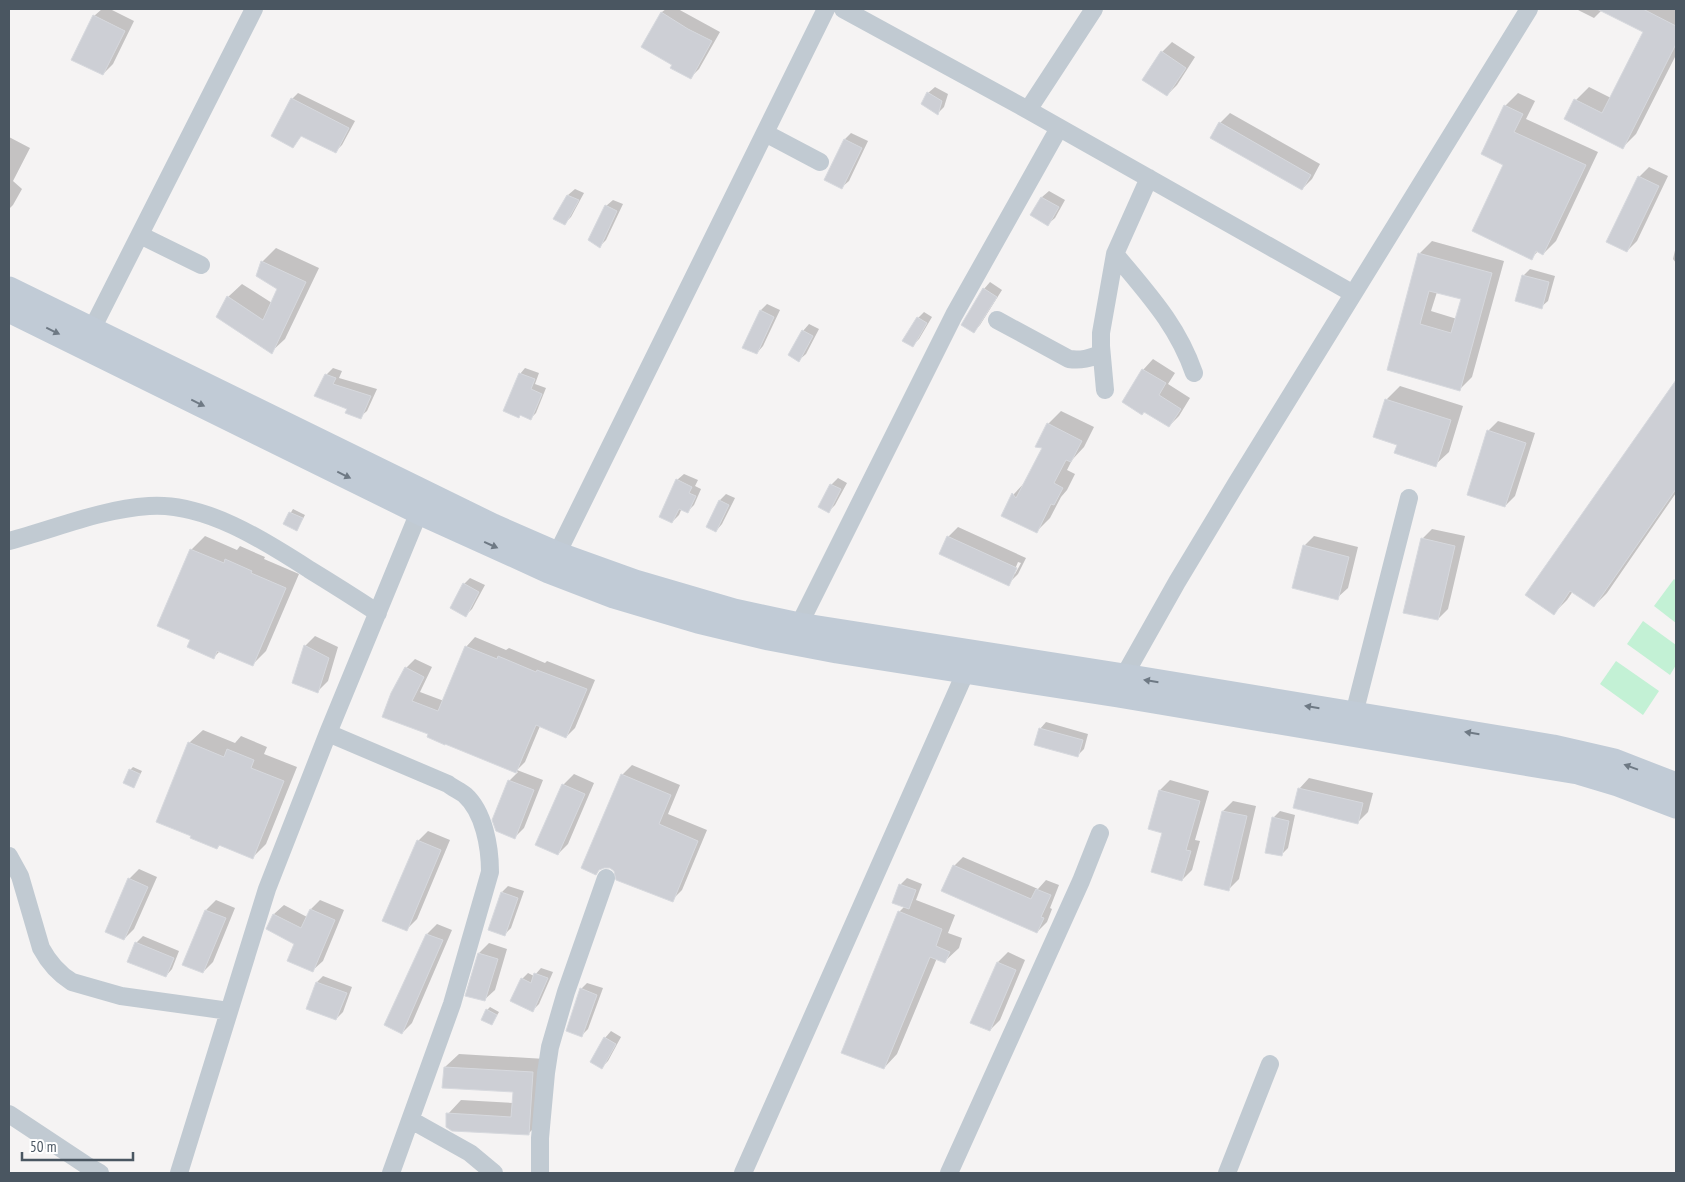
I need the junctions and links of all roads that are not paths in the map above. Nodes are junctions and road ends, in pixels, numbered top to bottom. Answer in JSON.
{"nodes":[{"id":1,"x":254,"y":9,"type":"edge"},
{"id":2,"x":826,"y":9,"type":"edge"},
{"id":3,"x":843,"y":9,"type":"edge"},
{"id":4,"x":1094,"y":9,"type":"edge"},
{"id":5,"x":1529,"y":9,"type":"edge"},
{"id":6,"x":1028,"y":110,"type":"junction"},
{"id":7,"x":1059,"y":128,"type":"junction"},
{"id":8,"x":765,"y":133,"type":"junction"},
{"id":9,"x":820,"y":162,"type":"dead end"},
{"id":10,"x":1149,"y":178,"type":"junction"},
{"id":11,"x":140,"y":235,"type":"junction"},
{"id":12,"x":1115,"y":254,"type":"junction"},
{"id":13,"x":201,"y":264,"type":"dead end"},
{"id":14,"x":9,"y":289,"type":"edge"},
{"id":15,"x":1352,"y":294,"type":"junction"},
{"id":16,"x":9,"y":310,"type":"edge"},
{"id":17,"x":997,"y":320,"type":"dead end"},
{"id":18,"x":92,"y":329,"type":"junction"},
{"id":19,"x":1101,"y":354,"type":"junction"},
{"id":20,"x":1194,"y":373,"type":"dead end"},
{"id":21,"x":1105,"y":390,"type":"dead end"},
{"id":22,"x":1409,"y":498,"type":"dead end"},
{"id":23,"x":419,"y":512,"type":"junction"},
{"id":24,"x":9,"y":541,"type":"edge"},
{"id":25,"x":557,"y":554,"type":"junction"},
{"id":26,"x":378,"y":612,"type":"junction"},
{"id":27,"x":799,"y":625,"type":"junction"},
{"id":28,"x":970,"y":662,"type":"junction"},
{"id":29,"x":1124,"y":676,"type":"junction"},
{"id":30,"x":1354,"y":714,"type":"junction"},
{"id":31,"x":328,"y":733,"type":"junction"},
{"id":32,"x":1673,"y":778,"type":"edge"},
{"id":33,"x":1676,"y":806,"type":"edge"},
{"id":34,"x":1100,"y":834,"type":"dead end"},
{"id":35,"x":9,"y":856,"type":"edge"},
{"id":36,"x":606,"y":878,"type":"dead end"},
{"id":37,"x":229,"y":1011,"type":"junction"},
{"id":38,"x":1270,"y":1064,"type":"dead end"},
{"id":39,"x":9,"y":1114,"type":"edge"},
{"id":40,"x":411,"y":1120,"type":"junction"},
{"id":41,"x":100,"y":1173,"type":"edge"},
{"id":42,"x":179,"y":1173,"type":"edge"},
{"id":43,"x":391,"y":1173,"type":"edge"},
{"id":44,"x":494,"y":1173,"type":"edge"},
{"id":45,"x":540,"y":1173,"type":"edge"},
{"id":46,"x":743,"y":1173,"type":"edge"},
{"id":47,"x":949,"y":1173,"type":"edge"},
{"id":48,"x":1227,"y":1173,"type":"edge"}],
"edges":[{"from":1,"to":11,"type":"street"},
{"from":2,"to":8,"type":"street"},
{"from":3,"to":6,"type":"street"},
{"from":4,"to":6,"type":"street"},
{"from":5,"to":15,"type":"street"},
{"from":6,"to":7,"type":"street"},
{"from":7,"to":10,"type":"street"},
{"from":7,"to":27,"type":"street"},
{"from":8,"to":9,"type":"street"},
{"from":8,"to":25,"type":"street"},
{"from":10,"to":12,"type":"street"},
{"from":10,"to":15,"type":"street"},
{"from":11,"to":13,"type":"street"},
{"from":11,"to":18,"type":"street"},
{"from":12,"to":19,"type":"street"},
{"from":12,"to":20,"type":"street"},
{"from":14,"to":18,"type":"main road"},
{"from":15,"to":29,"type":"street"},
{"from":16,"to":23,"type":"main road","one_way":true},
{"from":17,"to":19,"type":"street"},
{"from":18,"to":25,"type":"main road"},
{"from":19,"to":21,"type":"street"},
{"from":22,"to":30,"type":"street"},
{"from":23,"to":26,"type":"street"},
{"from":23,"to":28,"type":"main road","one_way":true},
{"from":24,"to":26,"type":"street"},
{"from":25,"to":27,"type":"main road"},
{"from":26,"to":31,"type":"street"},
{"from":27,"to":28,"type":"main road"},
{"from":28,"to":29,"type":"main road"},
{"from":28,"to":33,"type":"main road"},
{"from":28,"to":46,"type":"street"},
{"from":30,"to":29,"type":"main road","one_way":true},
{"from":32,"to":30,"type":"main road","one_way":true},
{"from":31,"to":37,"type":"street"},
{"from":31,"to":40,"type":"street"},
{"from":34,"to":47,"type":"street"},
{"from":35,"to":37,"type":"street"},
{"from":36,"to":45,"type":"street"},
{"from":37,"to":42,"type":"street"},
{"from":38,"to":48,"type":"street"},
{"from":39,"to":41,"type":"street"},
{"from":40,"to":43,"type":"street"},
{"from":40,"to":44,"type":"street"}]}
